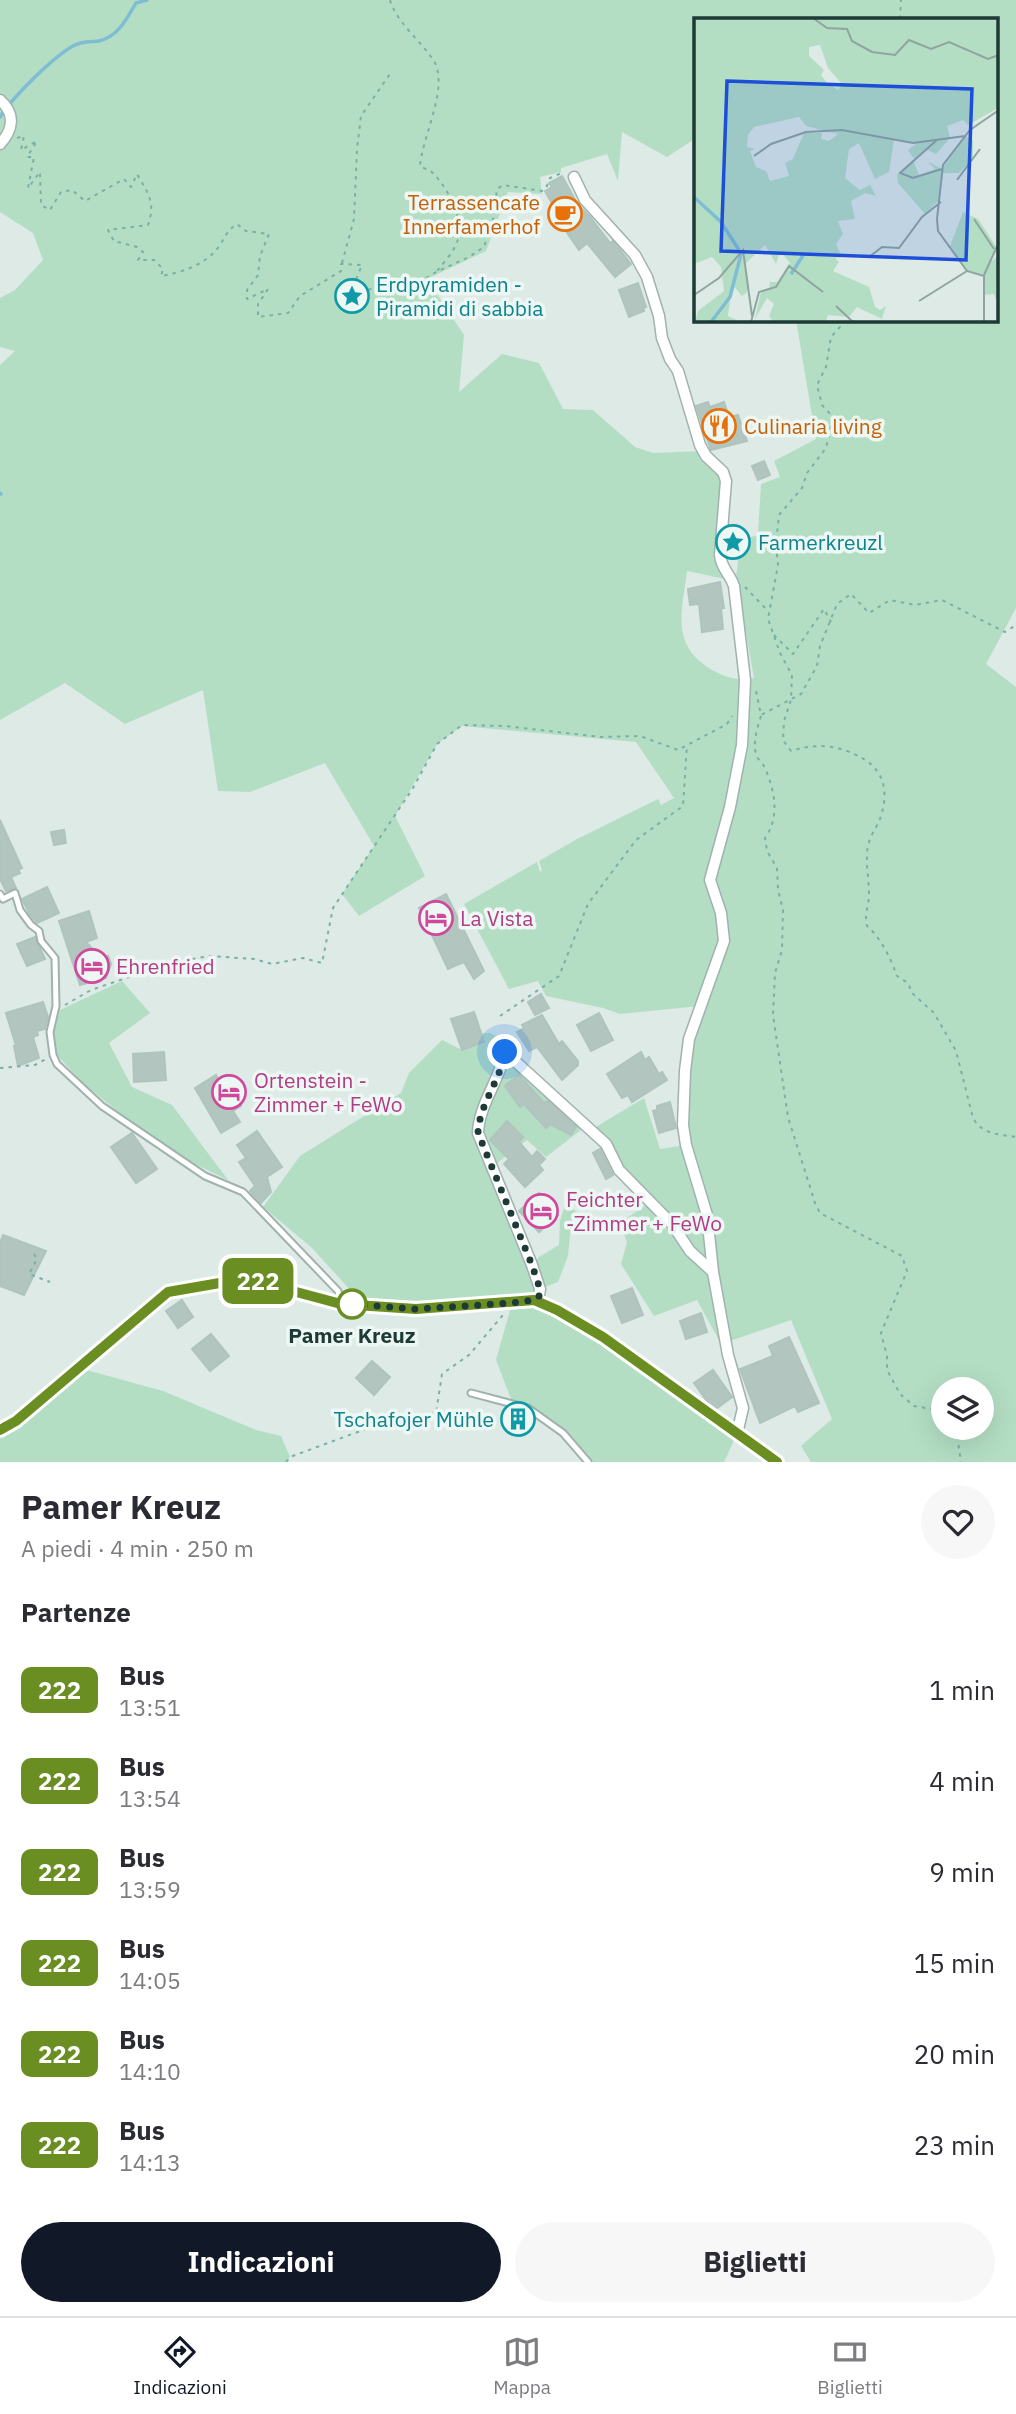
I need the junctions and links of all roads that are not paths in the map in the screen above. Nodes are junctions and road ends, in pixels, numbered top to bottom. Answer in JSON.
{"nodes":[{"id":1,"x":2,"y":102,"type":"edge"},
{"id":2,"x":0,"y":145,"type":"edge"},
{"id":3,"x":574,"y":177,"type":"road end"},
{"id":4,"x":0,"y":894,"type":"edge"},
{"id":5,"x":713,"y":1272,"type":"junction"},
{"id":6,"x":534,"y":1300,"type":"junction"},
{"id":7,"x":341,"y":1304,"type":"junction"},
{"id":8,"x":471,"y":1393,"type":"dead end"},
{"id":9,"x":0,"y":1430,"type":"edge"},
{"id":10,"x":737,"y":1434,"type":"junction"},
{"id":11,"x":588,"y":1462,"type":"edge"},
{"id":12,"x":777,"y":1462,"type":"edge"}],
"edges":[{"from":1,"to":2,"type":"street"},
{"from":3,"to":5,"type":"street"},
{"from":4,"to":7,"type":"lane"},
{"from":5,"to":6,"type":"street"},
{"from":5,"to":10,"type":"street"},
{"from":6,"to":7,"type":"street"},
{"from":6,"to":10,"type":"street"},
{"from":7,"to":9,"type":"street"},
{"from":8,"to":11,"type":"lane"},
{"from":10,"to":12,"type":"street"}]}
